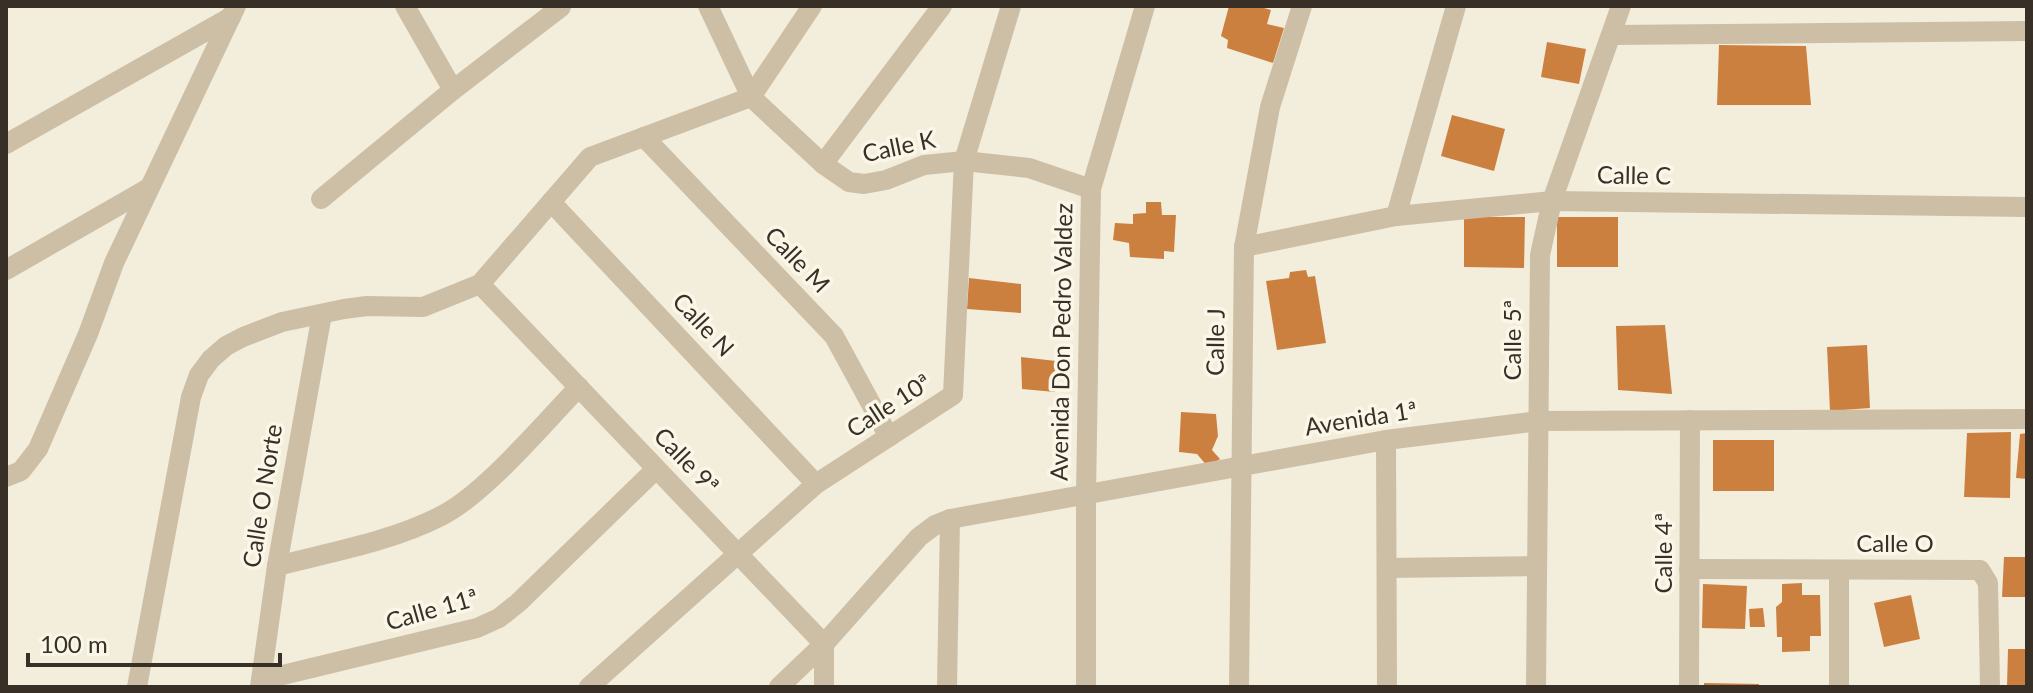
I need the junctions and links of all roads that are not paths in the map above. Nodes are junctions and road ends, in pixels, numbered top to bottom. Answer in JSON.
{"nodes":[{"id":1,"x":405,"y":6,"type":"edge"},
{"id":2,"x":561,"y":6,"type":"edge"},
{"id":3,"x":708,"y":6,"type":"edge"},
{"id":4,"x":812,"y":6,"type":"edge"},
{"id":5,"x":942,"y":6,"type":"edge"},
{"id":6,"x":1011,"y":6,"type":"edge"},
{"id":7,"x":1145,"y":6,"type":"edge"},
{"id":8,"x":1302,"y":6,"type":"edge"},
{"id":9,"x":1456,"y":6,"type":"edge"},
{"id":10,"x":1621,"y":6,"type":"edge"},
{"id":11,"x":234,"y":12,"type":"edge"},
{"id":12,"x":2027,"y":31,"type":"edge"},
{"id":13,"x":1612,"y":35,"type":"junction"},
{"id":14,"x":453,"y":90,"type":"junction"},
{"id":15,"x":751,"y":97,"type":"junction"},
{"id":16,"x":644,"y":137,"type":"junction"},
{"id":17,"x":6,"y":144,"type":"edge"},
{"id":18,"x":964,"y":161,"type":"junction"},
{"id":19,"x":823,"y":164,"type":"junction"},
{"id":20,"x":149,"y":188,"type":"junction"},
{"id":21,"x":1091,"y":189,"type":"junction"},
{"id":22,"x":321,"y":199,"type":"dead end"},
{"id":23,"x":1552,"y":201,"type":"junction"},
{"id":24,"x":551,"y":202,"type":"junction"},
{"id":25,"x":2027,"y":207,"type":"edge"},
{"id":26,"x":1396,"y":216,"type":"junction"},
{"id":27,"x":1244,"y":247,"type":"junction"},
{"id":28,"x":6,"y":270,"type":"edge"},
{"id":29,"x":480,"y":284,"type":"junction"},
{"id":30,"x":322,"y":314,"type":"junction"},
{"id":31,"x":579,"y":387,"type":"junction"},
{"id":32,"x":2027,"y":419,"type":"edge"},
{"id":33,"x":1690,"y":420,"type":"junction"},
{"id":34,"x":1539,"y":421,"type":"junction"},
{"id":35,"x":889,"y":437,"type":"junction"},
{"id":36,"x":1386,"y":440,"type":"junction"},
{"id":37,"x":1240,"y":465,"type":"junction"},
{"id":38,"x":656,"y":469,"type":"junction"},
{"id":39,"x":6,"y":477,"type":"edge"},
{"id":40,"x":816,"y":484,"type":"junction"},
{"id":41,"x":1086,"y":494,"type":"junction"},
{"id":42,"x":950,"y":519,"type":"junction"},
{"id":43,"x":738,"y":555,"type":"junction"},
{"id":44,"x":277,"y":566,"type":"junction"},
{"id":45,"x":1537,"y":566,"type":"junction"},
{"id":46,"x":1387,"y":568,"type":"junction"},
{"id":47,"x":1689,"y":569,"type":"junction"},
{"id":48,"x":1839,"y":570,"type":"junction"},
{"id":49,"x":824,"y":644,"type":"junction"},
{"id":50,"x":261,"y":684,"type":"edge"},
{"id":51,"x":137,"y":687,"type":"edge"},
{"id":52,"x":589,"y":687,"type":"edge"},
{"id":53,"x":779,"y":687,"type":"edge"},
{"id":54,"x":824,"y":687,"type":"edge"},
{"id":55,"x":947,"y":687,"type":"edge"},
{"id":56,"x":1086,"y":687,"type":"edge"},
{"id":57,"x":1239,"y":687,"type":"edge"},
{"id":58,"x":1387,"y":687,"type":"edge"},
{"id":59,"x":1536,"y":687,"type":"edge"},
{"id":60,"x":1689,"y":687,"type":"edge"},
{"id":61,"x":1839,"y":687,"type":"edge"},
{"id":62,"x":1990,"y":687,"type":"edge"}],
"edges":[{"from":1,"to":14,"type":"street"},
{"from":2,"to":14,"type":"street"},
{"from":3,"to":15,"type":"street","name":"Calle K"},
{"from":4,"to":15,"type":"street"},
{"from":5,"to":19,"type":"street"},
{"from":6,"to":18,"type":"street","name":"Calle 10ª"},
{"from":7,"to":21,"type":"street","name":"Avenida Don Pedro Valdez"},
{"from":8,"to":27,"type":"street","name":"Calle J"},
{"from":9,"to":26,"type":"street"},
{"from":10,"to":13,"type":"street","name":"Calle 5ª"},
{"from":11,"to":17,"type":"street"},
{"from":11,"to":20,"type":"street"},
{"from":12,"to":13,"type":"street"},
{"from":13,"to":23,"type":"street","name":"Calle 5ª"},
{"from":14,"to":22,"type":"street"},
{"from":15,"to":16,"type":"street"},
{"from":15,"to":19,"type":"street","name":"Calle K"},
{"from":16,"to":24,"type":"street"},
{"from":16,"to":35,"type":"street","name":"Calle M"},
{"from":18,"to":19,"type":"street","name":"Calle K"},
{"from":18,"to":21,"type":"street","name":"Calle K"},
{"from":18,"to":35,"type":"street","name":"Calle 10ª"},
{"from":20,"to":28,"type":"street"},
{"from":20,"to":39,"type":"street"},
{"from":21,"to":41,"type":"street","name":"Avenida Don Pedro Valdez"},
{"from":23,"to":25,"type":"street","name":"Calle C"},
{"from":23,"to":26,"type":"street","name":"Calle C"},
{"from":23,"to":34,"type":"street","name":"Calle 5ª"},
{"from":24,"to":29,"type":"street"},
{"from":24,"to":40,"type":"street","name":"Calle N"},
{"from":26,"to":27,"type":"street","name":"Calle C"},
{"from":27,"to":37,"type":"street","name":"Calle J"},
{"from":29,"to":30,"type":"street"},
{"from":29,"to":31,"type":"street","name":"Calle 9ª"},
{"from":30,"to":44,"type":"street","name":"Calle O Norte"},
{"from":30,"to":51,"type":"street"},
{"from":31,"to":38,"type":"street","name":"Calle 9ª"},
{"from":31,"to":44,"type":"street"},
{"from":32,"to":33,"type":"street","name":"Avenida 1ª"},
{"from":33,"to":34,"type":"street","name":"Avenida 1ª"},
{"from":33,"to":47,"type":"street","name":"Calle 4ª"},
{"from":34,"to":36,"type":"street","name":"Avenida 1ª"},
{"from":34,"to":45,"type":"street","name":"Calle 5ª"},
{"from":35,"to":40,"type":"street","name":"Calle 10ª"},
{"from":36,"to":37,"type":"street","name":"Avenida 1ª"},
{"from":36,"to":46,"type":"street"},
{"from":37,"to":41,"type":"street","name":"Avenida 1ª"},
{"from":37,"to":57,"type":"street","name":"Calle J"},
{"from":38,"to":43,"type":"street","name":"Calle 9ª"},
{"from":38,"to":50,"type":"street","name":"Calle 11ª"},
{"from":40,"to":43,"type":"street","name":"Calle 10ª"},
{"from":41,"to":42,"type":"street","name":"Avenida 1ª"},
{"from":41,"to":56,"type":"street","name":"Avenida Don Pedro Valdez"},
{"from":42,"to":49,"type":"street","name":"Avenida 1ª"},
{"from":42,"to":55,"type":"street"},
{"from":43,"to":49,"type":"street","name":"Calle 9ª"},
{"from":43,"to":52,"type":"street","name":"Calle 10ª"},
{"from":44,"to":50,"type":"street","name":"Calle O Norte"},
{"from":45,"to":46,"type":"street"},
{"from":45,"to":59,"type":"street","name":"Calle 5ª"},
{"from":46,"to":58,"type":"street"},
{"from":47,"to":48,"type":"street","name":"Calle O"},
{"from":47,"to":60,"type":"street","name":"Calle 4ª"},
{"from":48,"to":61,"type":"street"},
{"from":48,"to":62,"type":"street","name":"Calle O"},
{"from":49,"to":53,"type":"street","name":"Avenida 1ª"},
{"from":49,"to":54,"type":"street"}]}
